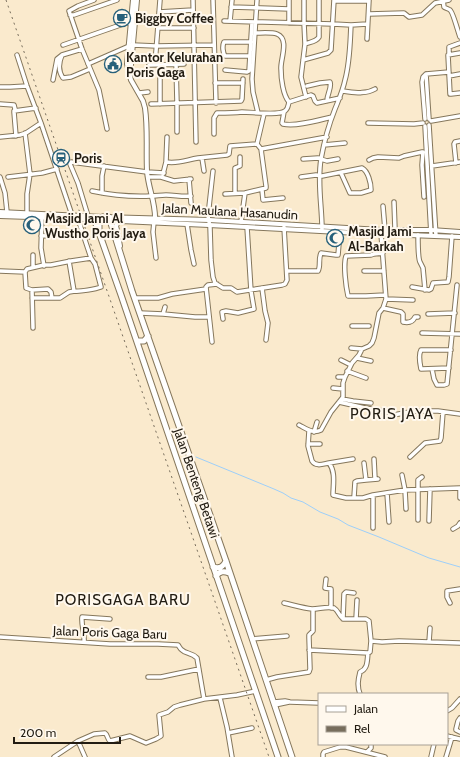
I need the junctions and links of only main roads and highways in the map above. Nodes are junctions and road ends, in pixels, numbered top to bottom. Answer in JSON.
{"nodes":[{"id":1,"x":103,"y":217,"type":"road end"},
{"id":2,"x":109,"y":217,"type":"road end"},
{"id":3,"x":89,"y":218,"type":"road end"},
{"id":4,"x":99,"y":232,"type":"junction"},
{"id":5,"x":132,"y":291,"type":"junction"},
{"id":6,"x":121,"y":295,"type":"junction"},
{"id":7,"x":148,"y":336,"type":"junction"},
{"id":8,"x":138,"y":341,"type":"junction"},
{"id":9,"x":225,"y":563,"type":"junction"},
{"id":10,"x":216,"y":571,"type":"junction"},
{"id":11,"x":228,"y":572,"type":"junction"},
{"id":12,"x":278,"y":757,"type":"edge"},
{"id":13,"x":292,"y":757,"type":"edge"}],
"edges":[{"from":1,"to":4,"type":"main road"},
{"from":2,"to":5,"type":"main road","name":"Jalan Benteng Betawi"},
{"from":3,"to":4,"type":"main road","name":"Jalan Benteng Betawi"},
{"from":4,"to":6,"type":"main road","name":"Jalan Benteng Betawi"},
{"from":5,"to":6,"type":"main road"},
{"from":5,"to":7,"type":"main road","name":"Jalan Benteng Betawi"},
{"from":6,"to":8,"type":"main road","name":"Jalan Benteng Betawi"},
{"from":7,"to":8,"type":"main road"},
{"from":7,"to":9,"type":"main road","name":"Jalan Benteng Betawi"},
{"from":8,"to":10,"type":"main road","name":"Jalan Benteng Betawi"},
{"from":9,"to":10,"type":"main road"},
{"from":9,"to":11,"type":"main road","name":"Jalan Benteng Betawi"},
{"from":10,"to":11,"type":"main road"},
{"from":10,"to":12,"type":"main road","name":"Jalan Benteng Betawi"},
{"from":11,"to":13,"type":"main road","name":"Jalan Benteng Betawi"}]}
